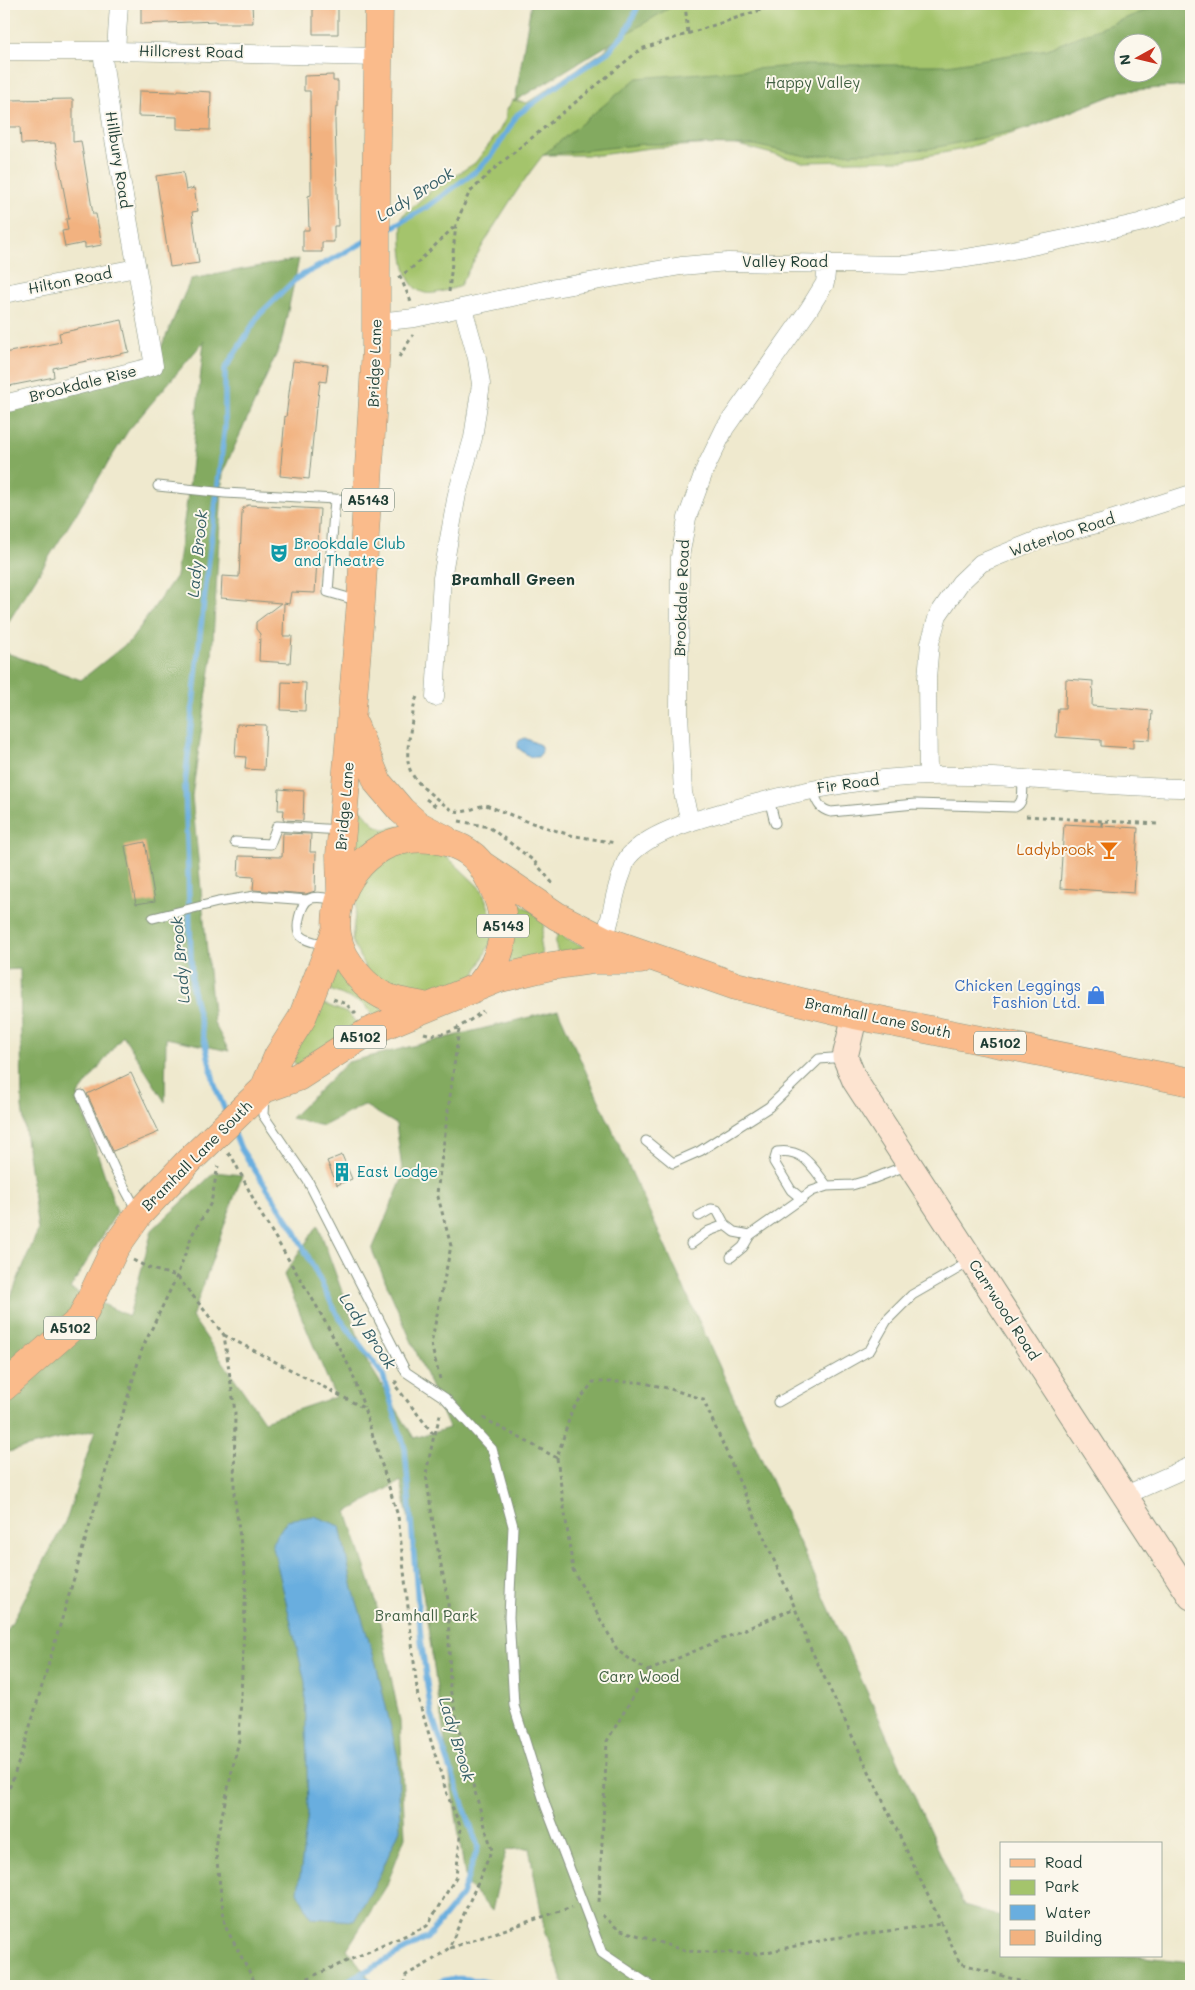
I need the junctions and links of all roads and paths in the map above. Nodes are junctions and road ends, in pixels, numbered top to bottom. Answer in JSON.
{"nodes":[{"id":1,"x":119,"y":4,"type":"edge"},
{"id":2,"x":379,"y":4,"type":"edge"},
{"id":3,"x":685,"y":4,"type":"edge"},
{"id":4,"x":779,"y":4,"type":"edge"},
{"id":5,"x":688,"y":32,"type":"junction"},
{"id":6,"x":4,"y":51,"type":"edge"},
{"id":7,"x":109,"y":51,"type":"junction"},
{"id":8,"x":378,"y":57,"type":"junction"},
{"id":9,"x":1191,"y":206,"type":"edge"},
{"id":10,"x":456,"y":224,"type":"junction"},
{"id":11,"x":827,"y":262,"type":"junction"},
{"id":12,"x":387,"y":267,"type":"junction"},
{"id":13,"x":413,"y":267,"type":"dead end"},
{"id":14,"x":136,"y":268,"type":"junction"},
{"id":15,"x":449,"y":290,"type":"dead end"},
{"id":16,"x":4,"y":294,"type":"edge"},
{"id":17,"x":414,"y":308,"type":"dead end"},
{"id":18,"x":463,"y":308,"type":"junction"},
{"id":19,"x":377,"y":322,"type":"junction"},
{"id":20,"x":4,"y":404,"type":"edge"},
{"id":21,"x":158,"y":486,"type":"dead end"},
{"id":22,"x":1191,"y":494,"type":"edge"},
{"id":23,"x":335,"y":499,"type":"junction"},
{"id":24,"x":368,"y":500,"type":"junction"},
{"id":25,"x":362,"y":602,"type":"junction"},
{"id":26,"x":435,"y":698,"type":"joint"},
{"id":27,"x":352,"y":721,"type":"junction"},
{"id":28,"x":928,"y":776,"type":"junction"},
{"id":29,"x":1023,"y":780,"type":"junction"},
{"id":30,"x":1191,"y":788,"type":"edge"},
{"id":31,"x":812,"y":789,"type":"junction"},
{"id":32,"x":769,"y":799,"type":"junction"},
{"id":33,"x":441,"y":802,"type":"junction"},
{"id":34,"x":401,"y":810,"type":"junction"},
{"id":35,"x":1026,"y":816,"type":"dead end"},
{"id":36,"x":690,"y":821,"type":"junction"},
{"id":37,"x":1102,"y":821,"type":"junction"},
{"id":38,"x":775,"y":823,"type":"dead end"},
{"id":39,"x":1158,"y":824,"type":"dead end"},
{"id":40,"x":1102,"y":826,"type":"dead end"},
{"id":41,"x":343,"y":830,"type":"junction"},
{"id":42,"x":456,"y":832,"type":"junction"},
{"id":43,"x":235,"y":842,"type":"dead end"},
{"id":44,"x":639,"y":847,"type":"junction"},
{"id":45,"x":482,"y":865,"type":"junction"},
{"id":46,"x":556,"y":888,"type":"dead end"},
{"id":47,"x":340,"y":896,"type":"junction"},
{"id":48,"x":308,"y":900,"type":"junction"},
{"id":49,"x":152,"y":918,"type":"dead end"},
{"id":50,"x":333,"y":939,"type":"junction"},
{"id":51,"x":598,"y":950,"type":"junction"},
{"id":52,"x":313,"y":992,"type":"junction"},
{"id":53,"x":485,"y":995,"type":"junction"},
{"id":54,"x":428,"y":1007,"type":"junction"},
{"id":55,"x":855,"y":1015,"type":"junction"},
{"id":56,"x":459,"y":1029,"type":"junction"},
{"id":57,"x":368,"y":1032,"type":"junction"},
{"id":58,"x":422,"y":1033,"type":"dead end"},
{"id":59,"x":845,"y":1057,"type":"junction"},
{"id":60,"x":1191,"y":1082,"type":"edge"},
{"id":61,"x":81,"y":1095,"type":"dead end"},
{"id":62,"x":257,"y":1096,"type":"junction"},
{"id":63,"x":219,"y":1141,"type":"junction"},
{"id":64,"x":646,"y":1141,"type":"dead end"},
{"id":65,"x":908,"y":1165,"type":"junction"},
{"id":66,"x":827,"y":1186,"type":"junction"},
{"id":67,"x":802,"y":1198,"type":"junction"},
{"id":68,"x":139,"y":1214,"type":"junction"},
{"id":69,"x":699,"y":1216,"type":"dead end"},
{"id":70,"x":725,"y":1225,"type":"junction"},
{"id":71,"x":750,"y":1235,"type":"junction"},
{"id":72,"x":691,"y":1244,"type":"dead end"},
{"id":73,"x":114,"y":1249,"type":"junction"},
{"id":74,"x":731,"y":1257,"type":"dead end"},
{"id":75,"x":972,"y":1261,"type":"junction"},
{"id":76,"x":177,"y":1276,"type":"junction"},
{"id":77,"x":224,"y":1335,"type":"junction"},
{"id":78,"x":406,"y":1372,"type":"junction"},
{"id":79,"x":4,"y":1387,"type":"edge"},
{"id":80,"x":445,"y":1398,"type":"junction"},
{"id":81,"x":778,"y":1402,"type":"dead end"},
{"id":82,"x":364,"y":1408,"type":"junction"},
{"id":83,"x":479,"y":1416,"type":"dead end"},
{"id":84,"x":434,"y":1435,"type":"junction"},
{"id":85,"x":557,"y":1458,"type":"junction"},
{"id":86,"x":1191,"y":1466,"type":"edge"},
{"id":87,"x":1126,"y":1495,"type":"junction"},
{"id":88,"x":1191,"y":1598,"type":"edge"},
{"id":89,"x":795,"y":1608,"type":"junction"},
{"id":90,"x":648,"y":1671,"type":"junction"},
{"id":91,"x":4,"y":1803,"type":"edge"},
{"id":92,"x":583,"y":1904,"type":"junction"},
{"id":93,"x":598,"y":1912,"type":"junction"},
{"id":94,"x":941,"y":1924,"type":"junction"},
{"id":95,"x":597,"y":1938,"type":"junction"},
{"id":96,"x":449,"y":1948,"type":"junction"},
{"id":97,"x":257,"y":1986,"type":"edge"},
{"id":98,"x":290,"y":1986,"type":"edge"},
{"id":99,"x":403,"y":1986,"type":"edge"},
{"id":100,"x":651,"y":1986,"type":"edge"},
{"id":101,"x":1036,"y":1986,"type":"edge"}],
"edges":[{"from":1,"to":7,"type":"street","name":"Hillbury Road"},
{"from":2,"to":8,"type":"main road","name":"Bridge Lane","number":"A5143"},
{"from":3,"to":5,"type":"path"},
{"from":4,"to":5,"type":"path"},
{"from":5,"to":10,"type":"path"},
{"from":6,"to":7,"type":"street","name":"Hillcrest Road"},
{"from":7,"to":8,"type":"street","name":"Hillcrest Road"},
{"from":7,"to":14,"type":"street","name":"Hillbury Road"},
{"from":8,"to":12,"type":"main road","name":"Bridge Lane","number":"A5143"},
{"from":9,"to":11,"type":"street","name":"Valley Road"},
{"from":10,"to":13,"type":"path"},
{"from":10,"to":15,"type":"path"},
{"from":11,"to":18,"type":"street","name":"Valley Road"},
{"from":11,"to":36,"type":"street","name":"Brookdale Road"},
{"from":12,"to":17,"type":"path"},
{"from":12,"to":19,"type":"main road","name":"Bridge Lane","number":"A5143"},
{"from":14,"to":16,"type":"street","name":"Hilton Road"},
{"from":14,"to":20,"type":"street","name":"Brookdale Rise"},
{"from":18,"to":19,"type":"street","name":"Valley Road"},
{"from":18,"to":26,"type":"street"},
{"from":19,"to":24,"type":"main road","name":"Bridge Lane","number":"A5143"},
{"from":21,"to":23,"type":"lane"},
{"from":22,"to":28,"type":"street","name":"Waterloo Road"},
{"from":23,"to":24,"type":"lane"},
{"from":23,"to":25,"type":"lane"},
{"from":24,"to":25,"type":"main road","name":"Bridge Lane","number":"A5143"},
{"from":25,"to":27,"type":"main road","name":"Bridge Lane","number":"A5143"},
{"from":26,"to":33,"type":"path"},
{"from":27,"to":34,"type":"main road","name":"Bridge Lane","number":"A5143"},
{"from":27,"to":41,"type":"main road","name":"Bridge Lane","number":"A5143"},
{"from":28,"to":29,"type":"street","name":"Fir Road"},
{"from":28,"to":31,"type":"street","name":"Fir Road"},
{"from":29,"to":30,"type":"street","name":"Fir Road"},
{"from":29,"to":31,"type":"lane"},
{"from":31,"to":32,"type":"street","name":"Fir Road"},
{"from":32,"to":36,"type":"street","name":"Fir Road"},
{"from":32,"to":38,"type":"lane"},
{"from":33,"to":34,"type":"path"},
{"from":33,"to":44,"type":"path"},
{"from":34,"to":42,"type":"main road","name":"Bridge Lane","number":"A5143"},
{"from":35,"to":37,"type":"path"},
{"from":36,"to":44,"type":"street","name":"Fir Road"},
{"from":37,"to":39,"type":"path"},
{"from":37,"to":40,"type":"path"},
{"from":41,"to":43,"type":"lane"},
{"from":41,"to":47,"type":"main road","name":"Bridge Lane","number":"A5143"},
{"from":42,"to":45,"type":"main road","number":"A5143"},
{"from":42,"to":46,"type":"path"},
{"from":42,"to":47,"type":"main road","number":"A5143"},
{"from":44,"to":51,"type":"street","name":"Fir Road"},
{"from":45,"to":51,"type":"main road","name":"Bramhall Lane South","number":"A5102"},
{"from":45,"to":53,"type":"main road","number":"A5143"},
{"from":47,"to":48,"type":"lane"},
{"from":47,"to":50,"type":"main road","number":"A5143"},
{"from":48,"to":49,"type":"lane"},
{"from":48,"to":50,"type":"lane"},
{"from":50,"to":52,"type":"main road","name":"Bramhall Lane South","number":"A5102"},
{"from":50,"to":54,"type":"main road","number":"A5143"},
{"from":51,"to":53,"type":"main road","name":"Bramhall Lane South","number":"A5102"},
{"from":51,"to":55,"type":"main road","name":"Bramhall Lane South","number":"A5102"},
{"from":52,"to":57,"type":"path"},
{"from":52,"to":62,"type":"main road","name":"Bramhall Lane South","number":"A5102"},
{"from":53,"to":54,"type":"main road","number":"A5143"},
{"from":53,"to":56,"type":"path"},
{"from":54,"to":57,"type":"main road","name":"Bramhall Lane South","number":"A5102"},
{"from":55,"to":59,"type":"street"},
{"from":55,"to":60,"type":"main road","name":"Bramhall Lane South","number":"A5102"},
{"from":56,"to":58,"type":"path"},
{"from":56,"to":80,"type":"path"},
{"from":57,"to":62,"type":"main road","name":"Bramhall Lane South","number":"A5102"},
{"from":59,"to":64,"type":"lane"},
{"from":59,"to":65,"type":"street","name":"Carrwood Road"},
{"from":61,"to":68,"type":"lane"},
{"from":62,"to":63,"type":"main road","name":"Bramhall Lane South","number":"A5102"},
{"from":62,"to":78,"type":"lane"},
{"from":63,"to":68,"type":"main road","name":"Bramhall Lane South","number":"A5102"},
{"from":63,"to":76,"type":"path"},
{"from":63,"to":82,"type":"path"},
{"from":65,"to":66,"type":"lane"},
{"from":65,"to":75,"type":"street","name":"Carrwood Road"},
{"from":66,"to":67,"type":"lane"},
{"from":66,"to":67,"type":"lane"},
{"from":67,"to":71,"type":"lane"},
{"from":68,"to":73,"type":"main road","name":"Bramhall Lane South","number":"A5102"},
{"from":69,"to":70,"type":"lane"},
{"from":70,"to":71,"type":"lane"},
{"from":70,"to":72,"type":"lane"},
{"from":71,"to":74,"type":"lane"},
{"from":73,"to":76,"type":"path"},
{"from":73,"to":79,"type":"main road","number":"A5102"},
{"from":75,"to":81,"type":"lane"},
{"from":75,"to":87,"type":"street","name":"Carrwood Road"},
{"from":76,"to":77,"type":"path"},
{"from":76,"to":91,"type":"path"},
{"from":77,"to":82,"type":"path"},
{"from":77,"to":97,"type":"path"},
{"from":78,"to":80,"type":"lane"},
{"from":78,"to":84,"type":"path"},
{"from":80,"to":84,"type":"path"},
{"from":80,"to":92,"type":"lane"},
{"from":82,"to":98,"type":"path"},
{"from":83,"to":85,"type":"path"},
{"from":84,"to":96,"type":"path"},
{"from":85,"to":89,"type":"path"},
{"from":85,"to":90,"type":"path"},
{"from":86,"to":87,"type":"street"},
{"from":87,"to":88,"type":"street","name":"Carrwood Road"},
{"from":89,"to":90,"type":"path"},
{"from":89,"to":94,"type":"path"},
{"from":90,"to":93,"type":"path"},
{"from":92,"to":95,"type":"lane"},
{"from":92,"to":96,"type":"path"},
{"from":93,"to":94,"type":"path"},
{"from":93,"to":95,"type":"path"},
{"from":94,"to":101,"type":"path"},
{"from":95,"to":100,"type":"lane"},
{"from":96,"to":99,"type":"path"}]}
